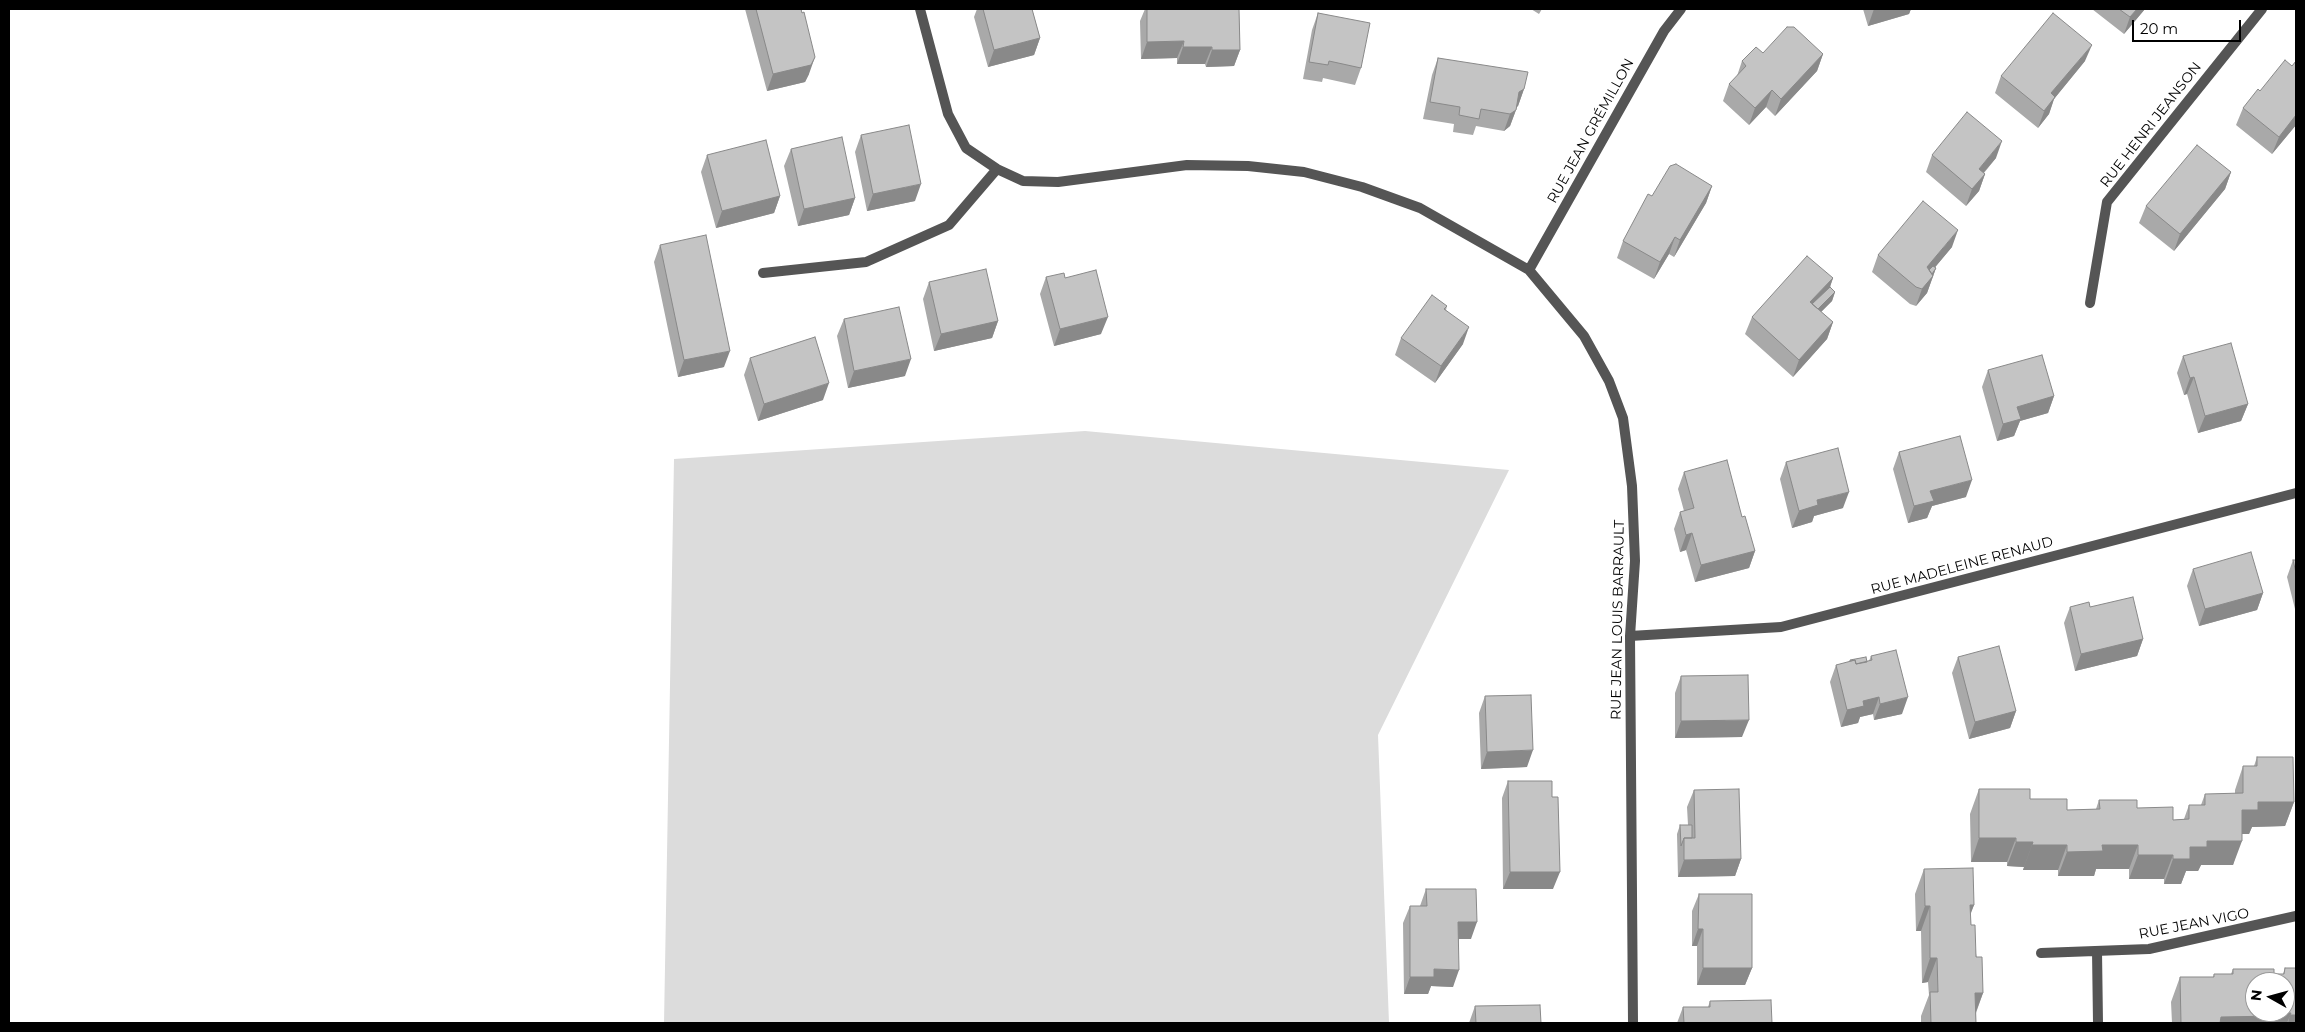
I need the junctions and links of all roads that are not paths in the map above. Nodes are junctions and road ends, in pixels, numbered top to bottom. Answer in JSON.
{"nodes":[{"id":1,"x":920,"y":9,"type":"edge"},
{"id":2,"x":1681,"y":9,"type":"edge"},
{"id":3,"x":2262,"y":9,"type":"edge"},
{"id":4,"x":997,"y":168,"type":"junction"},
{"id":5,"x":1529,"y":270,"type":"junction"},
{"id":6,"x":763,"y":273,"type":"dead end"},
{"id":7,"x":2090,"y":303,"type":"dead end"},
{"id":8,"x":2296,"y":493,"type":"edge"},
{"id":9,"x":1630,"y":636,"type":"junction"},
{"id":10,"x":2296,"y":916,"type":"edge"},
{"id":11,"x":2097,"y":951,"type":"junction"},
{"id":12,"x":2041,"y":953,"type":"dead end"},
{"id":13,"x":1633,"y":1023,"type":"edge"},
{"id":14,"x":2098,"y":1023,"type":"edge"}],
"edges":[{"from":1,"to":4,"type":"street","name":"RUE JEAN LOUIS BARRAULT"},
{"from":2,"to":5,"type":"street","name":"RUE JEAN GRÉMILLON"},
{"from":3,"to":7,"type":"street","name":"RUE HENRI JEANSON"},
{"from":4,"to":5,"type":"street","name":"RUE JEAN LOUIS BARRAULT"},
{"from":4,"to":6,"type":"street"},
{"from":5,"to":9,"type":"street","name":"RUE JEAN LOUIS BARRAULT"},
{"from":8,"to":9,"type":"street","name":"RUE MADELEINE RENAUD"},
{"from":9,"to":13,"type":"street","name":"RUE JEAN LOUIS BARRAULT"},
{"from":10,"to":11,"type":"street","name":"RUE JEAN VIGO"},
{"from":11,"to":12,"type":"street","name":"RUE JEAN VIGO"},
{"from":11,"to":14,"type":"street"}]}
